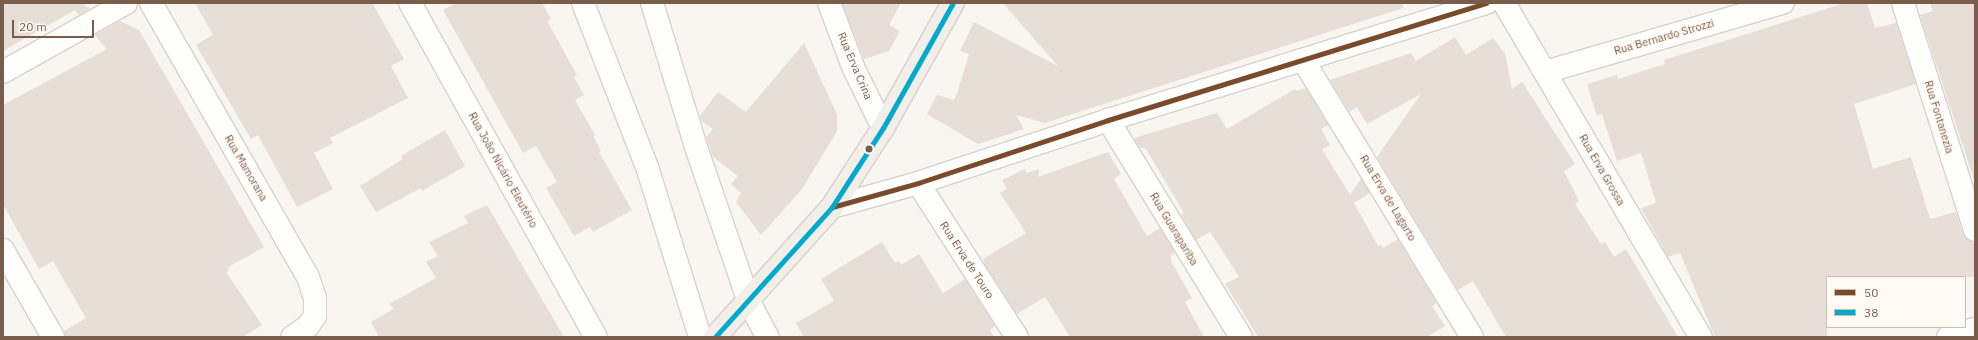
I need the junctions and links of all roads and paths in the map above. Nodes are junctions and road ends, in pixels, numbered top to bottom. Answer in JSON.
{"nodes":[{"id":1,"x":126,"y":3,"type":"edge"},
{"id":2,"x":151,"y":3,"type":"edge"},
{"id":3,"x":410,"y":3,"type":"edge"},
{"id":4,"x":583,"y":3,"type":"edge"},
{"id":5,"x":652,"y":3,"type":"edge"},
{"id":6,"x":829,"y":3,"type":"edge"},
{"id":7,"x":953,"y":3,"type":"edge"},
{"id":8,"x":1486,"y":3,"type":"edge"},
{"id":9,"x":1504,"y":3,"type":"edge"},
{"id":10,"x":1783,"y":3,"type":"edge"},
{"id":11,"x":1903,"y":3,"type":"edge"},
{"id":12,"x":1304,"y":60,"type":"junction"},
{"id":13,"x":3,"y":72,"type":"edge"},
{"id":14,"x":1545,"y":72,"type":"junction"},
{"id":15,"x":1108,"y":120,"type":"junction"},
{"id":16,"x":882,"y":128,"type":"junction"},
{"id":17,"x":918,"y":183,"type":"junction"},
{"id":18,"x":832,"y":207,"type":"junction"},
{"id":19,"x":1975,"y":230,"type":"edge"},
{"id":20,"x":3,"y":250,"type":"edge"},
{"id":21,"x":749,"y":302,"type":"junction"},
{"id":22,"x":1975,"y":329,"type":"edge"},
{"id":23,"x":295,"y":335,"type":"edge"},
{"id":24,"x":53,"y":337,"type":"edge"},
{"id":25,"x":596,"y":337,"type":"edge"},
{"id":26,"x":700,"y":337,"type":"edge"},
{"id":27,"x":715,"y":337,"type":"edge"},
{"id":28,"x":768,"y":337,"type":"edge"},
{"id":29,"x":1017,"y":337,"type":"edge"},
{"id":30,"x":1241,"y":337,"type":"edge"},
{"id":31,"x":1472,"y":337,"type":"edge"},
{"id":32,"x":1701,"y":337,"type":"edge"},
{"id":33,"x":1948,"y":337,"type":"edge"}],
"edges":[{"from":1,"to":13,"type":"street"},
{"from":2,"to":23,"type":"street","name":"Rua Mamorana"},
{"from":3,"to":25,"type":"street","name":"Rua João Nicário Eleutério"},
{"from":4,"to":26,"type":"street"},
{"from":5,"to":21,"type":"street"},
{"from":6,"to":16,"type":"street","name":"Rua Erva Crina"},
{"from":7,"to":16,"type":"main road"},
{"from":8,"to":12,"type":"street"},
{"from":9,"to":14,"type":"street","name":"Rua Erva Grossa"},
{"from":10,"to":14,"type":"street","name":"Rua Bernardo Strozzi"},
{"from":11,"to":19,"type":"street","name":"Rua Fontanezia"},
{"from":12,"to":15,"type":"street"},
{"from":12,"to":31,"type":"street","name":"Rua Erva de Lagarto"},
{"from":14,"to":32,"type":"street","name":"Rua Erva Grossa"},
{"from":15,"to":17,"type":"street"},
{"from":15,"to":30,"type":"street","name":"Rua Guarapariba"},
{"from":16,"to":18,"type":"main road"},
{"from":17,"to":18,"type":"street"},
{"from":17,"to":29,"type":"street","name":"Rua Erva de Touro"},
{"from":18,"to":21,"type":"main road"},
{"from":20,"to":24,"type":"street"},
{"from":21,"to":27,"type":"main road"},
{"from":21,"to":28,"type":"street"},
{"from":22,"to":33,"type":"street"}]}
